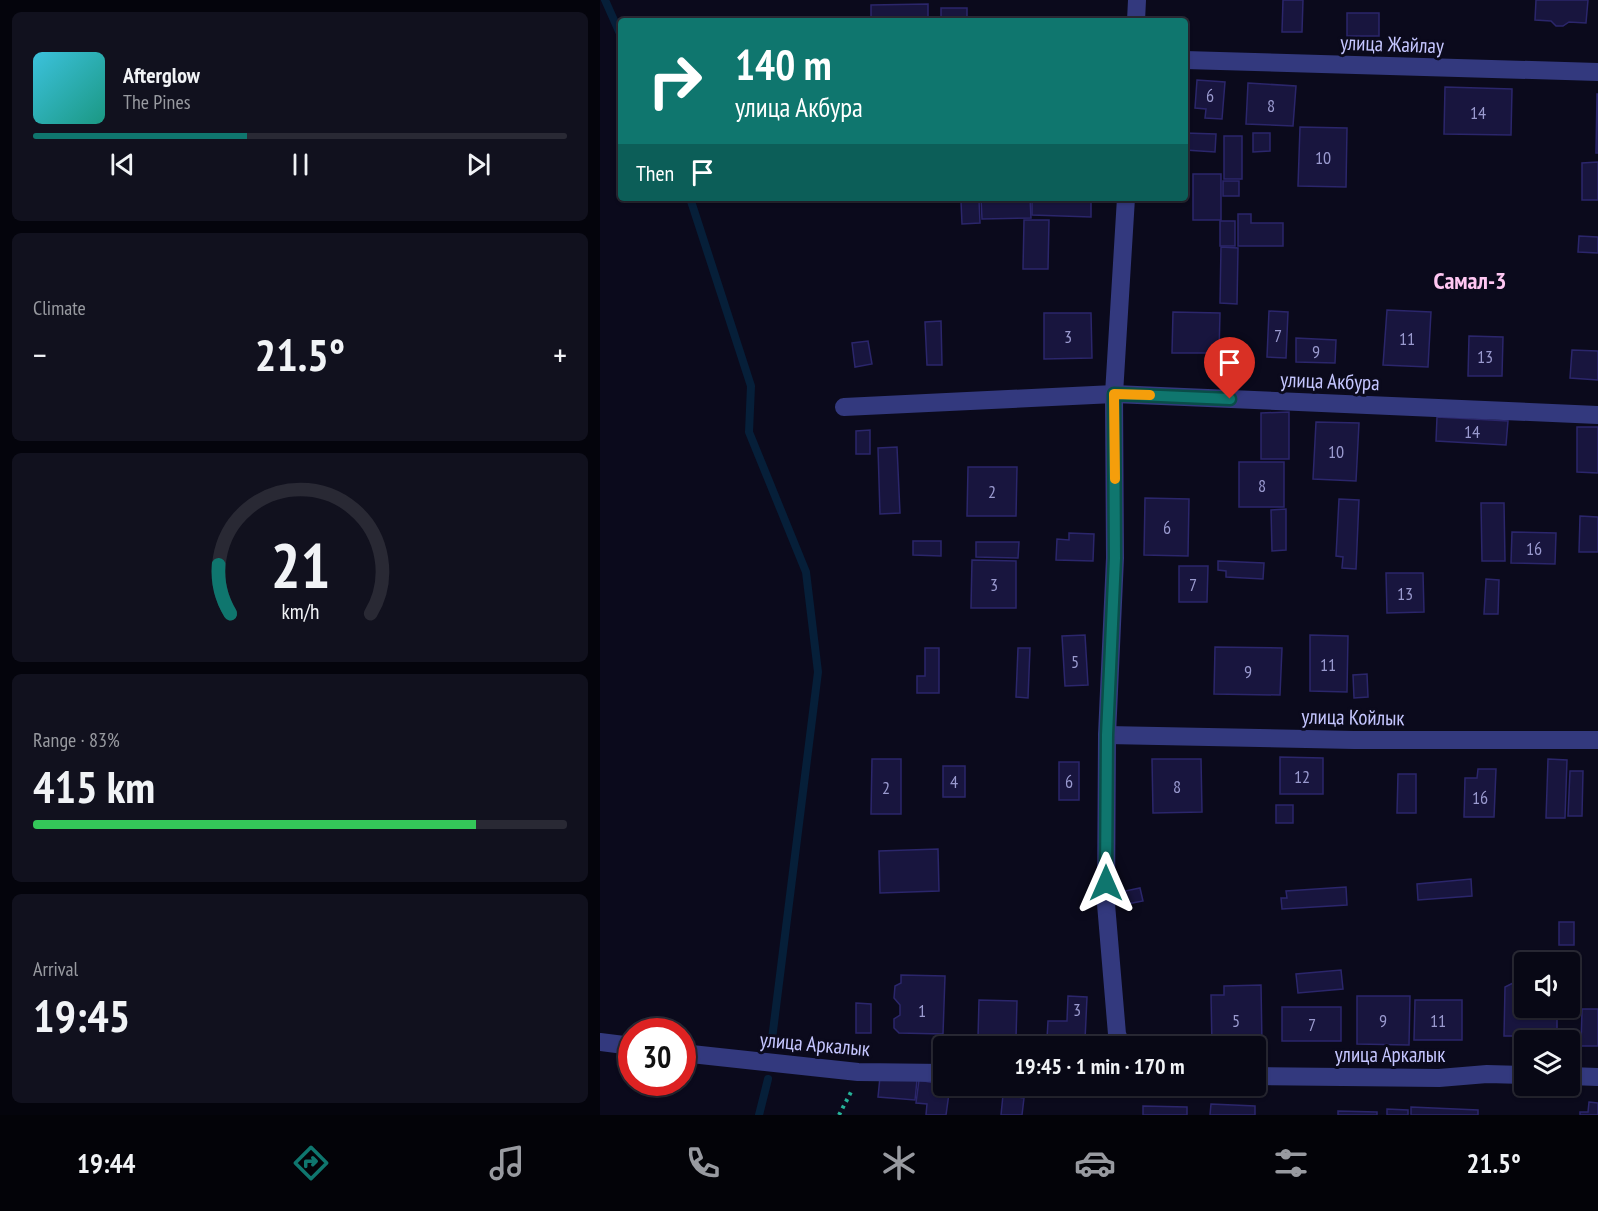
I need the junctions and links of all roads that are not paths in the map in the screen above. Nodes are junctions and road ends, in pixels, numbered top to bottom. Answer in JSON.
{"nodes":[{"id":1,"x":1137,"y":0,"type":"edge"},
{"id":2,"x":1136,"y":18,"type":"edge"},
{"id":3,"x":1188,"y":60,"type":"edge"},
{"id":4,"x":1598,"y":72,"type":"edge"},
{"id":5,"x":1126,"y":201,"type":"edge"},
{"id":6,"x":1114,"y":394,"type":"junction"},
{"id":7,"x":844,"y":407,"type":"dead end"},
{"id":8,"x":1598,"y":415,"type":"edge"},
{"id":9,"x":1107,"y":735,"type":"junction"},
{"id":10,"x":1598,"y":740,"type":"edge"},
{"id":11,"x":1118,"y":1036,"type":"edge"},
{"id":12,"x":600,"y":1042,"type":"edge"},
{"id":13,"x":618,"y":1044,"type":"edge"},
{"id":14,"x":696,"y":1055,"type":"edge"},
{"id":15,"x":933,"y":1073,"type":"edge"},
{"id":16,"x":1514,"y":1075,"type":"edge"},
{"id":17,"x":1266,"y":1076,"type":"edge"},
{"id":18,"x":1580,"y":1076,"type":"edge"},
{"id":19,"x":1598,"y":1077,"type":"edge"}],
"edges":[{"from":1,"to":2,"type":"street"},
{"from":3,"to":4,"type":"street","name":"улица Жайлау"},
{"from":5,"to":6,"type":"street"},
{"from":6,"to":7,"type":"street","name":"улица Акбура"},
{"from":6,"to":8,"type":"street","name":"улица Акбура"},
{"from":6,"to":9,"type":"street"},
{"from":9,"to":10,"type":"street","name":"улица Койлык"},
{"from":9,"to":11,"type":"street"},
{"from":12,"to":13,"type":"street"},
{"from":14,"to":15,"type":"street","name":"улица Аркалык"},
{"from":16,"to":17,"type":"street","name":"улица Аркалык"},
{"from":18,"to":19,"type":"street"}]}
